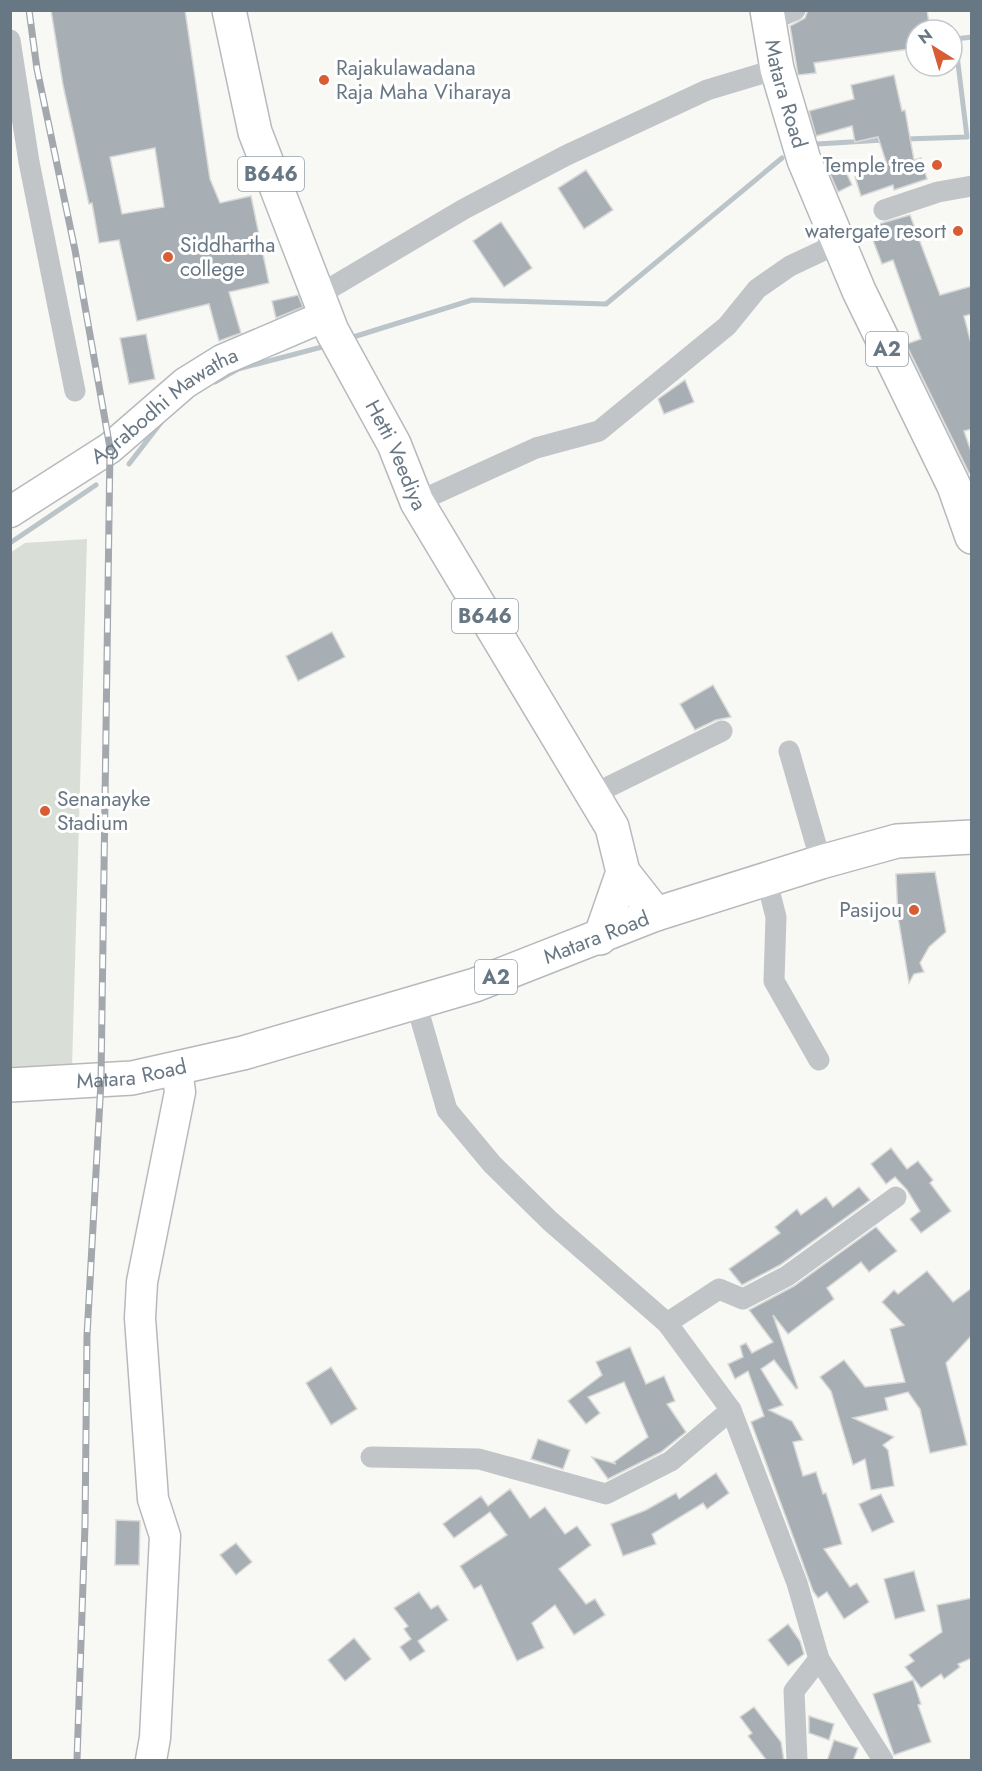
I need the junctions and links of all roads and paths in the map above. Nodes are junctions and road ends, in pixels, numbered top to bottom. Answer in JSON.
{"nodes":[{"id":1,"x":229,"y":10,"type":"edge"},
{"id":2,"x":776,"y":14,"type":"edge"},
{"id":3,"x":10,"y":40,"type":"edge"},
{"id":4,"x":777,"y":69,"type":"junction"},
{"id":5,"x":972,"y":186,"type":"edge"},
{"id":6,"x":885,"y":210,"type":"dead end"},
{"id":7,"x":839,"y":243,"type":"junction"},
{"id":8,"x":330,"y":325,"type":"junction"},
{"id":9,"x":75,"y":391,"type":"dead end"},
{"id":10,"x":963,"y":482,"type":"edge"},
{"id":11,"x":417,"y":502,"type":"junction"},
{"id":12,"x":10,"y":512,"type":"edge"},
{"id":13,"x":972,"y":537,"type":"edge"},
{"id":14,"x":722,"y":731,"type":"dead end"},
{"id":15,"x":789,"y":751,"type":"dead end"},
{"id":16,"x":594,"y":794,"type":"junction"},
{"id":17,"x":972,"y":837,"type":"edge"},
{"id":18,"x":821,"y":862,"type":"junction"},
{"id":19,"x":623,"y":872,"type":"junction"},
{"id":20,"x":766,"y":878,"type":"junction"},
{"id":21,"x":656,"y":914,"type":"junction"},
{"id":22,"x":600,"y":938,"type":"junction"},
{"id":23,"x":416,"y":1003,"type":"junction"},
{"id":24,"x":819,"y":1059,"type":"dead end"},
{"id":25,"x":177,"y":1068,"type":"junction"},
{"id":26,"x":10,"y":1084,"type":"edge"},
{"id":27,"x":896,"y":1197,"type":"dead end"},
{"id":28,"x":667,"y":1323,"type":"junction"},
{"id":29,"x":731,"y":1410,"type":"junction"},
{"id":30,"x":371,"y":1457,"type":"dead end"},
{"id":31,"x":819,"y":1659,"type":"junction"},
{"id":32,"x":151,"y":1761,"type":"edge"},
{"id":33,"x":797,"y":1761,"type":"edge"},
{"id":34,"x":883,"y":1761,"type":"edge"}],
"edges":[{"from":1,"to":8,"type":"main road","name":"Hetti Veediya","number":"B646"},
{"from":2,"to":4,"type":"main road","name":"Matara Road","number":"A2"},
{"from":3,"to":9,"type":"street"},
{"from":4,"to":7,"type":"main road","name":"Matara Road","number":"A2"},
{"from":4,"to":8,"type":"street"},
{"from":5,"to":6,"type":"street"},
{"from":7,"to":10,"type":"main road","name":"Matara Road","number":"A2"},
{"from":7,"to":11,"type":"street"},
{"from":8,"to":11,"type":"main road","name":"Hetti Veediya","number":"B646"},
{"from":8,"to":12,"type":"street","name":"Agrabodhi Mawatha"},
{"from":10,"to":13,"type":"main road","name":"Matara Road","number":"A2"},
{"from":11,"to":16,"type":"main road","name":"Hetti Veediya","number":"B646"},
{"from":14,"to":16,"type":"street"},
{"from":15,"to":18,"type":"street"},
{"from":16,"to":19,"type":"main road","name":"Hetti Veediya","number":"B646"},
{"from":17,"to":18,"type":"main road","name":"Matara Road","number":"A2"},
{"from":18,"to":20,"type":"main road","name":"Matara Road","number":"A2"},
{"from":19,"to":21,"type":"main road","name":"Hetti Veediya","number":"B646"},
{"from":19,"to":22,"type":"main road"},
{"from":20,"to":21,"type":"main road","name":"Matara Road","number":"A2"},
{"from":20,"to":24,"type":"street"},
{"from":21,"to":22,"type":"main road","name":"Matara Road","number":"A2"},
{"from":22,"to":23,"type":"main road","name":"Matara Road","number":"A2"},
{"from":23,"to":25,"type":"main road","name":"Matara Road","number":"A2"},
{"from":23,"to":28,"type":"street"},
{"from":25,"to":26,"type":"main road","name":"Matara Road","number":"A2"},
{"from":25,"to":32,"type":"street"},
{"from":27,"to":28,"type":"street"},
{"from":28,"to":29,"type":"street"},
{"from":29,"to":30,"type":"street"},
{"from":29,"to":31,"type":"street"},
{"from":31,"to":33,"type":"street"},
{"from":31,"to":34,"type":"street"}]}
